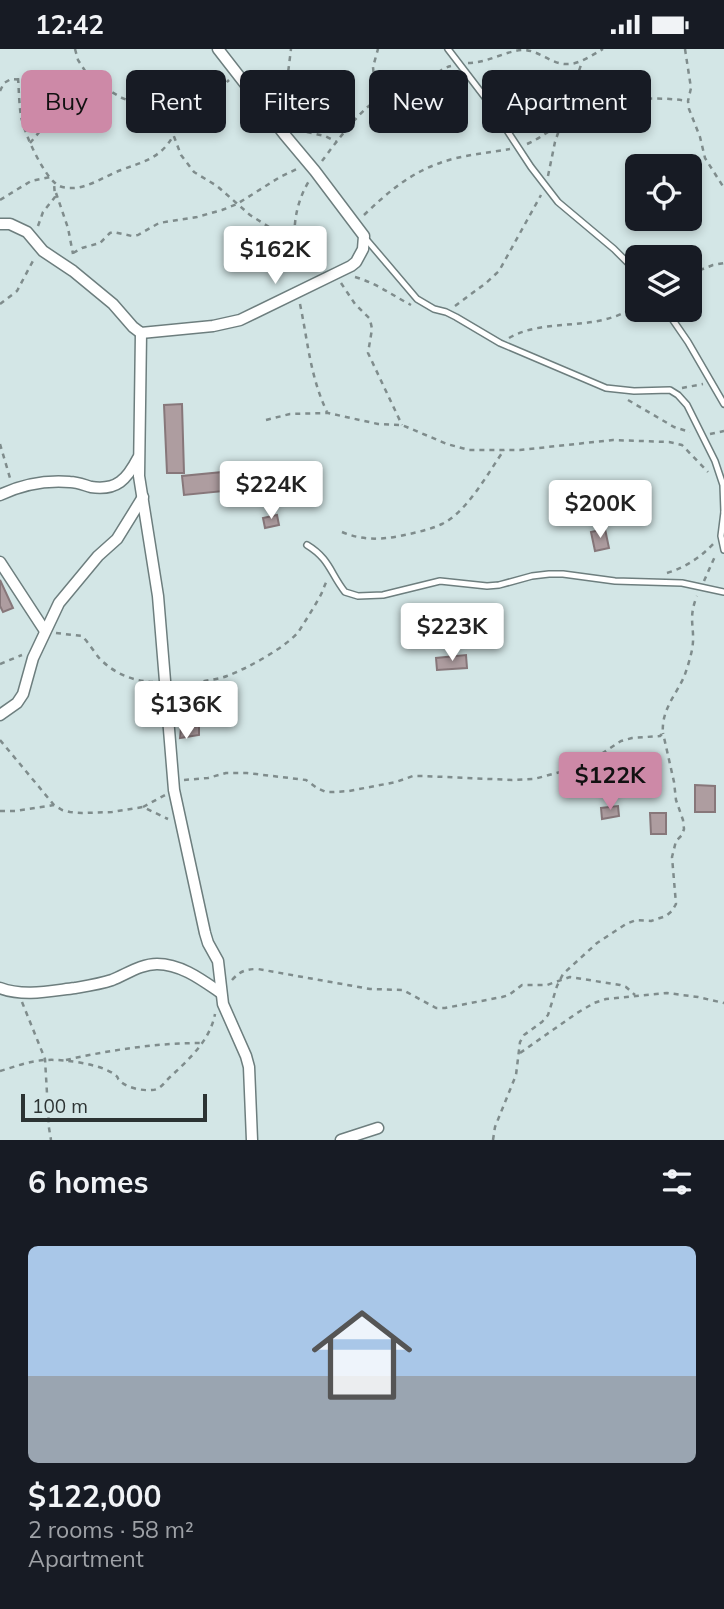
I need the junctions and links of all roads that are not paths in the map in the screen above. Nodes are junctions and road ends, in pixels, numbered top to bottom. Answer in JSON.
{"nodes":[{"id":1,"x":218,"y":49,"type":"edge"},
{"id":2,"x":447,"y":49,"type":"edge"},
{"id":3,"x":0,"y":224,"type":"edge"},
{"id":4,"x":364,"y":236,"type":"junction"},
{"id":5,"x":625,"y":260,"type":"edge"},
{"id":6,"x":674,"y":322,"type":"edge"},
{"id":7,"x":141,"y":333,"type":"junction"},
{"id":8,"x":724,"y":404,"type":"edge"},
{"id":9,"x":139,"y":455,"type":"junction"},
{"id":10,"x":723,"y":485,"type":"edge"},
{"id":11,"x":0,"y":495,"type":"edge"},
{"id":12,"x":143,"y":496,"type":"junction"},
{"id":13,"x":724,"y":512,"type":"edge"},
{"id":14,"x":307,"y":545,"type":"dead end"},
{"id":15,"x":724,"y":550,"type":"edge"},
{"id":16,"x":0,"y":562,"type":"edge"},
{"id":17,"x":724,"y":592,"type":"edge"},
{"id":18,"x":45,"y":631,"type":"junction"},
{"id":19,"x":0,"y":715,"type":"edge"},
{"id":20,"x":0,"y":988,"type":"edge"},
{"id":21,"x":219,"y":991,"type":"junction"},
{"id":22,"x":378,"y":1128,"type":"dead end"},
{"id":23,"x":252,"y":1140,"type":"edge"},
{"id":24,"x":341,"y":1140,"type":"edge"}],
"edges":[{"from":1,"to":4,"type":"street"},
{"from":2,"to":5,"type":"lane"},
{"from":3,"to":7,"type":"street"},
{"from":4,"to":7,"type":"street"},
{"from":4,"to":10,"type":"lane"},
{"from":6,"to":8,"type":"lane"},
{"from":7,"to":9,"type":"street"},
{"from":9,"to":11,"type":"street"},
{"from":9,"to":12,"type":"street"},
{"from":10,"to":13,"type":"lane"},
{"from":12,"to":18,"type":"street"},
{"from":12,"to":21,"type":"street"},
{"from":13,"to":15,"type":"lane"},
{"from":14,"to":17,"type":"lane"},
{"from":16,"to":18,"type":"street"},
{"from":18,"to":19,"type":"street"},
{"from":20,"to":21,"type":"street"},
{"from":21,"to":23,"type":"street"},
{"from":22,"to":24,"type":"street"}]}
